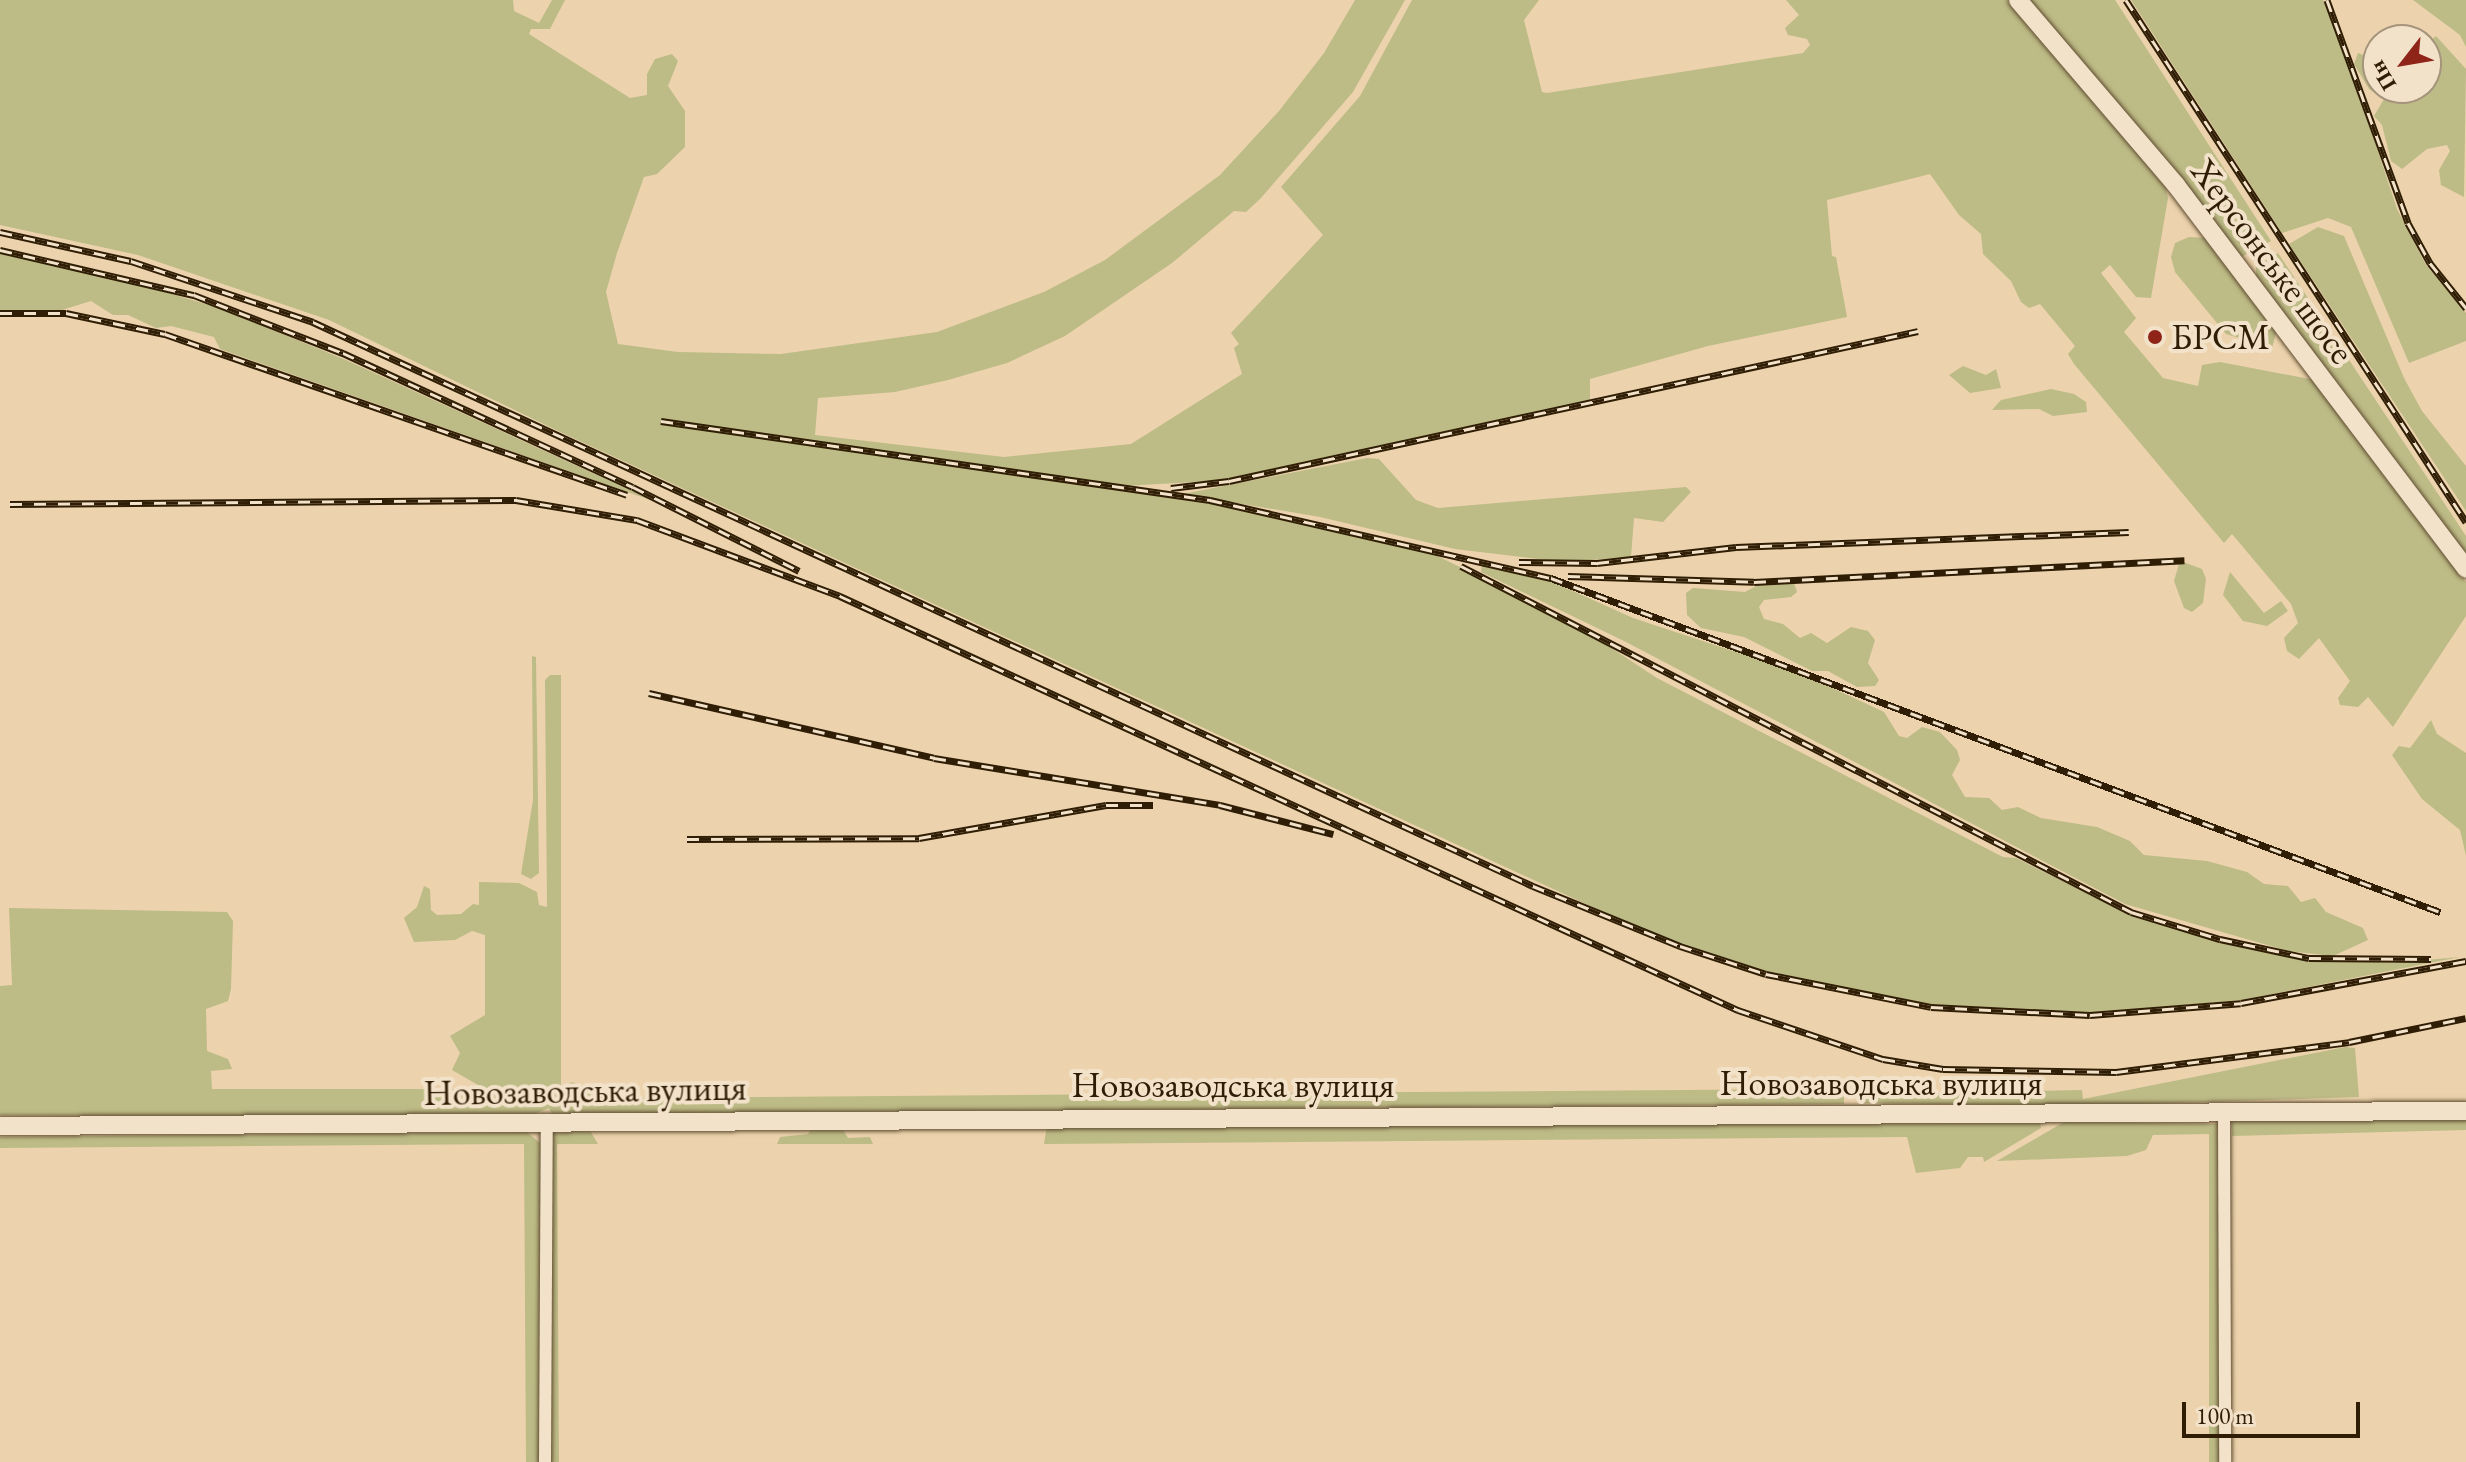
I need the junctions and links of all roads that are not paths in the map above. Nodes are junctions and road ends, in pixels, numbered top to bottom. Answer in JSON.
{"nodes":[{"id":1,"x":2018,"y":0,"type":"edge"},
{"id":2,"x":2466,"y":569,"type":"edge"},
{"id":3,"x":2466,"y":1111,"type":"edge"},
{"id":4,"x":2224,"y":1113,"type":"junction"},
{"id":5,"x":547,"y":1121,"type":"junction"},
{"id":6,"x":0,"y":1126,"type":"edge"},
{"id":7,"x":545,"y":1462,"type":"edge"},
{"id":8,"x":2225,"y":1462,"type":"edge"}],
"edges":[{"from":1,"to":2,"type":"street","name":"Херсонське шосе"},
{"from":3,"to":4,"type":"street","name":"Новозаводська вулиця"},
{"from":4,"to":5,"type":"street","name":"Новозаводська вулиця"},
{"from":4,"to":8,"type":"street"},
{"from":5,"to":6,"type":"street","name":"Новозаводська вулиця"},
{"from":5,"to":7,"type":"street"}]}
